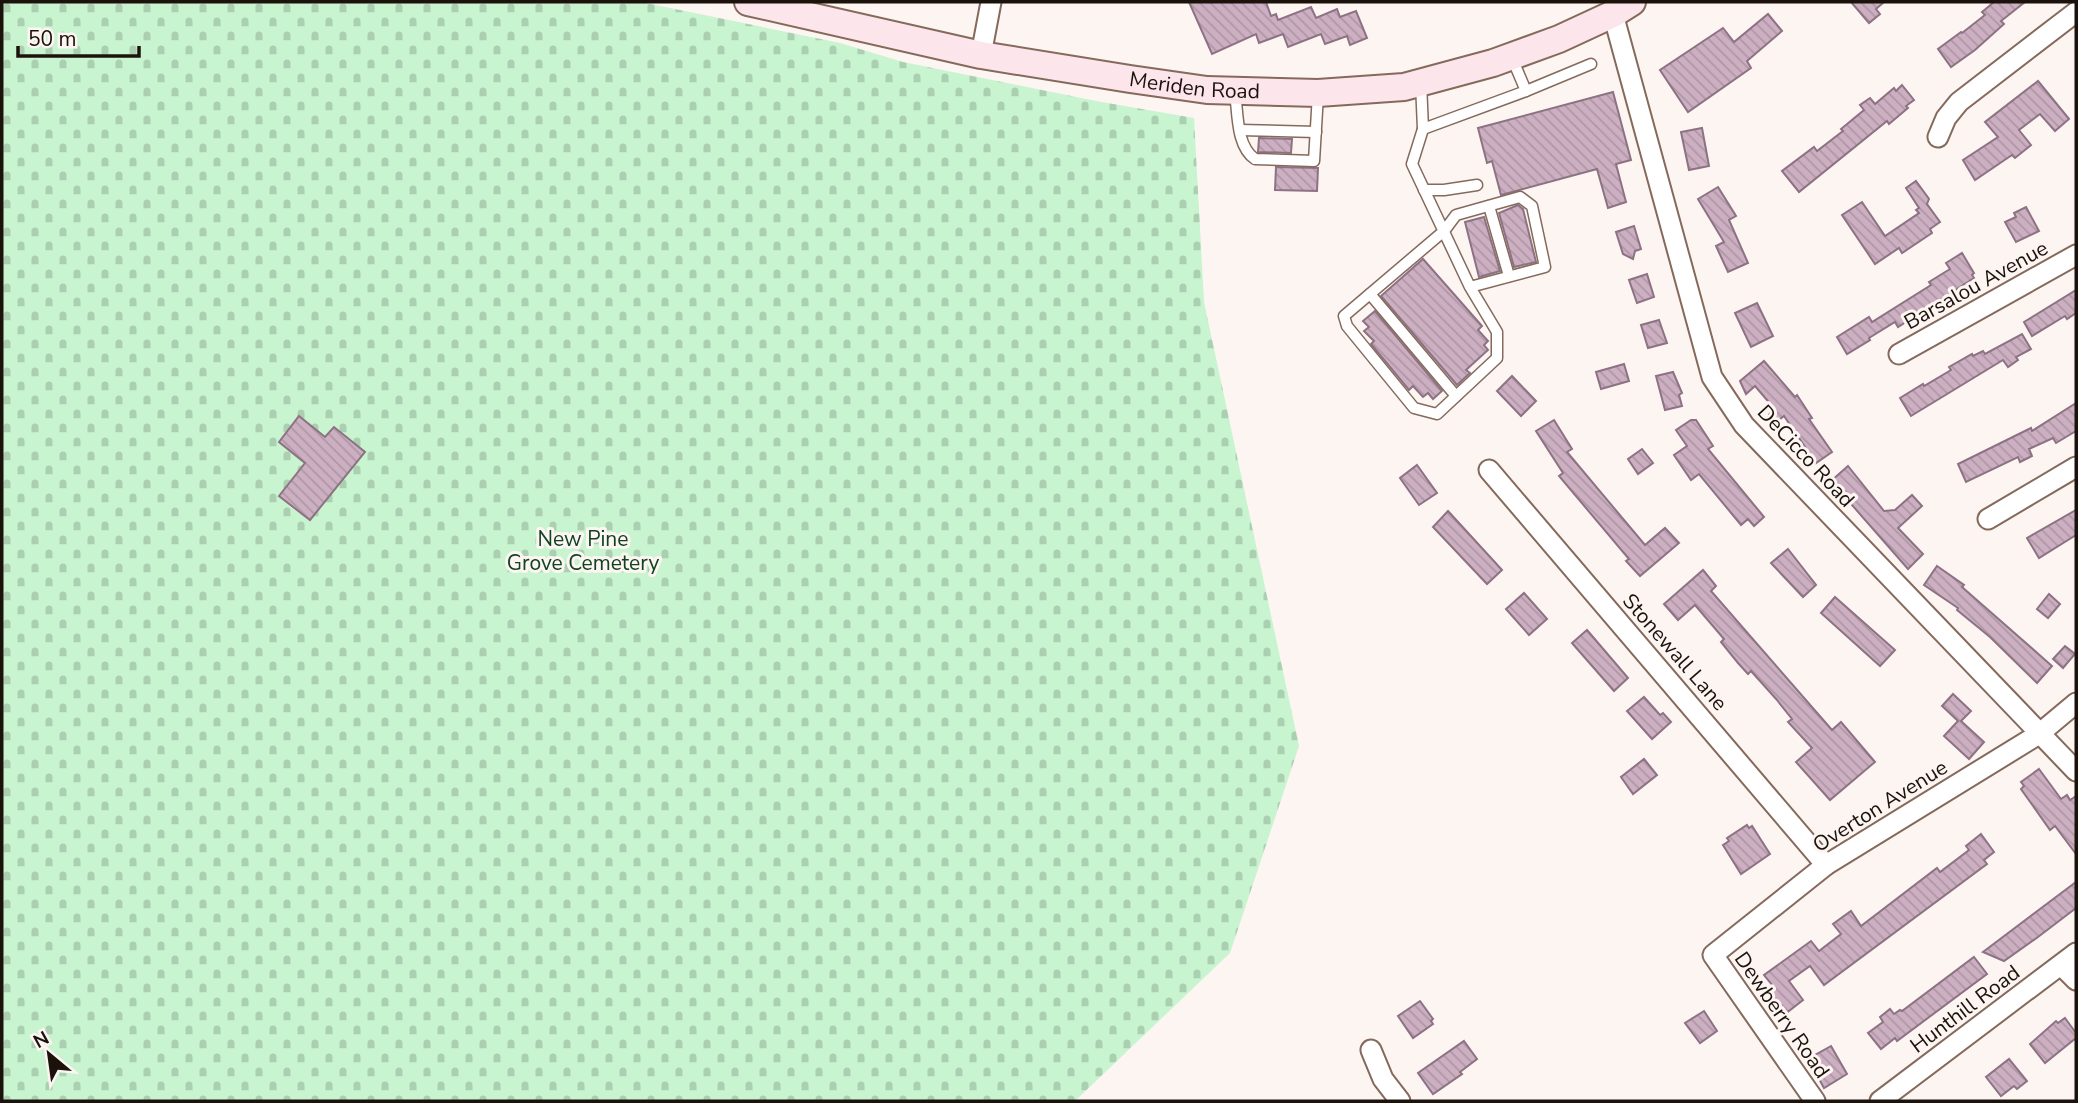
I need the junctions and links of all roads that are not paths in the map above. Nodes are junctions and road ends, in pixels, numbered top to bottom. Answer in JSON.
{"nodes":[{"id":1,"x":991,"y":2,"type":"edge"},
{"id":2,"x":761,"y":3,"type":"edge"},
{"id":3,"x":1623,"y":8,"type":"edge"},
{"id":4,"x":2076,"y":12,"type":"edge"},
{"id":5,"x":981,"y":55,"type":"junction"},
{"id":6,"x":1511,"y":56,"type":"junction"},
{"id":7,"x":1591,"y":64,"type":"dead end"},
{"id":8,"x":1421,"y":82,"type":"junction"},
{"id":9,"x":1235,"y":91,"type":"junction"},
{"id":10,"x":1526,"y":91,"type":"junction"},
{"id":11,"x":1318,"y":93,"type":"junction"},
{"id":12,"x":1423,"y":129,"type":"junction"},
{"id":13,"x":1240,"y":130,"type":"junction"},
{"id":14,"x":1315,"y":132,"type":"junction"},
{"id":15,"x":1938,"y":138,"type":"dead end"},
{"id":16,"x":1478,"y":185,"type":"dead end"},
{"id":17,"x":1424,"y":190,"type":"junction"},
{"id":18,"x":1489,"y":206,"type":"junction"},
{"id":19,"x":1444,"y":231,"type":"junction"},
{"id":20,"x":2076,"y":255,"type":"edge"},
{"id":21,"x":1509,"y":276,"type":"junction"},
{"id":22,"x":1471,"y":286,"type":"junction"},
{"id":23,"x":1370,"y":294,"type":"junction"},
{"id":24,"x":1899,"y":354,"type":"dead end"},
{"id":25,"x":1456,"y":396,"type":"junction"},
{"id":26,"x":2076,"y":467,"type":"edge"},
{"id":27,"x":1489,"y":470,"type":"dead end"},
{"id":28,"x":1988,"y":519,"type":"dead end"},
{"id":29,"x":2076,"y":703,"type":"edge"},
{"id":30,"x":2039,"y":734,"type":"junction"},
{"id":31,"x":2076,"y":771,"type":"edge"},
{"id":32,"x":1826,"y":864,"type":"junction"},
{"id":33,"x":1713,"y":955,"type":"joint"},
{"id":34,"x":2068,"y":959,"type":"edge"},
{"id":35,"x":2076,"y":980,"type":"edge"},
{"id":36,"x":1371,"y":1050,"type":"dead end"},
{"id":37,"x":1400,"y":1101,"type":"edge"},
{"id":38,"x":1815,"y":1101,"type":"edge"},
{"id":39,"x":1880,"y":1101,"type":"edge"}],
"edges":[{"from":1,"to":5,"type":"street"},
{"from":2,"to":5,"type":"main road","name":"Meriden Road"},
{"from":3,"to":6,"type":"main road","name":"Meriden Road"},
{"from":3,"to":30,"type":"street","name":"DeCicco Road"},
{"from":4,"to":15,"type":"street"},
{"from":5,"to":9,"type":"main road","name":"Meriden Road"},
{"from":6,"to":8,"type":"main road","name":"Meriden Road"},
{"from":6,"to":10,"type":"lane"},
{"from":7,"to":10,"type":"lane"},
{"from":8,"to":11,"type":"main road","name":"Meriden Road"},
{"from":8,"to":12,"type":"lane"},
{"from":9,"to":11,"type":"main road","name":"Meriden Road"},
{"from":9,"to":13,"type":"lane"},
{"from":10,"to":12,"type":"lane"},
{"from":11,"to":14,"type":"lane"},
{"from":12,"to":17,"type":"lane"},
{"from":13,"to":14,"type":"lane"},
{"from":13,"to":14,"type":"lane"},
{"from":16,"to":17,"type":"lane"},
{"from":17,"to":19,"type":"lane"},
{"from":18,"to":19,"type":"lane"},
{"from":18,"to":21,"type":"lane"},
{"from":18,"to":21,"type":"lane"},
{"from":19,"to":22,"type":"lane"},
{"from":19,"to":23,"type":"lane"},
{"from":20,"to":24,"type":"street","name":"Barsalou Avenue"},
{"from":21,"to":22,"type":"lane"},
{"from":22,"to":25,"type":"lane"},
{"from":23,"to":25,"type":"lane"},
{"from":23,"to":25,"type":"lane"},
{"from":26,"to":28,"type":"street"},
{"from":27,"to":32,"type":"street","name":"Stonewall Lane"},
{"from":29,"to":30,"type":"street","name":"Overton Avenue"},
{"from":30,"to":31,"type":"street","name":"DeCicco Road"},
{"from":30,"to":32,"type":"street","name":"Overton Avenue"},
{"from":32,"to":33,"type":"street","name":"Overton Avenue"},
{"from":33,"to":38,"type":"street","name":"Dewberry Road"},
{"from":34,"to":35,"type":"street"},
{"from":34,"to":39,"type":"street","name":"Hunthill Road"},
{"from":36,"to":37,"type":"street"}]}
